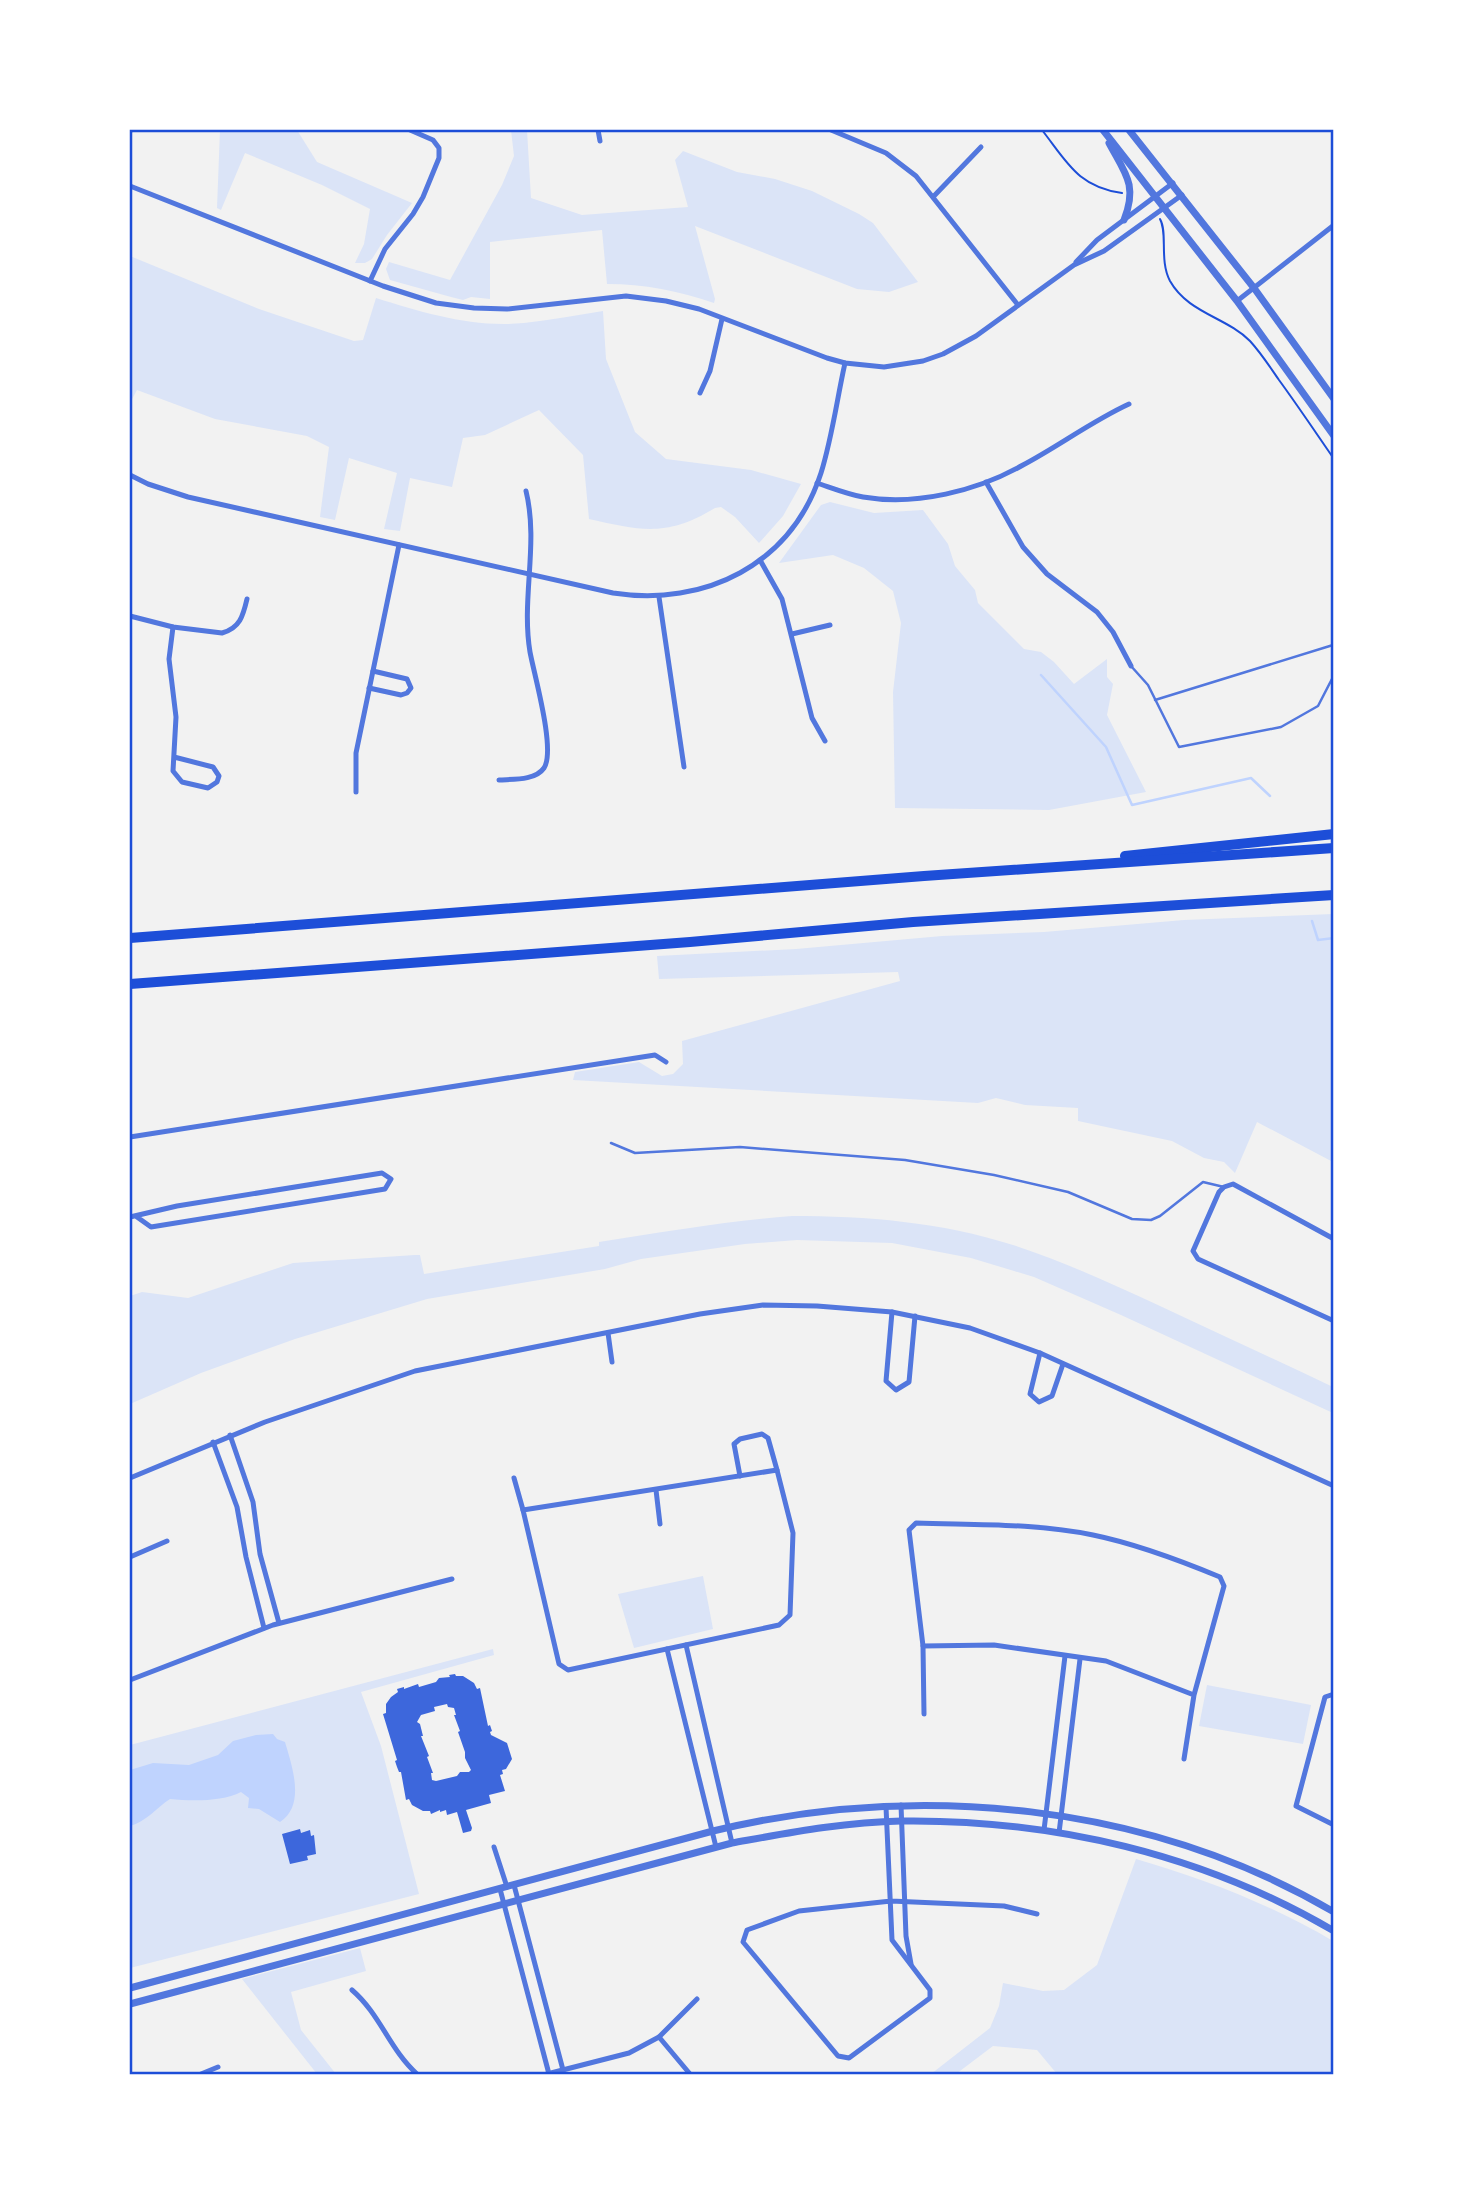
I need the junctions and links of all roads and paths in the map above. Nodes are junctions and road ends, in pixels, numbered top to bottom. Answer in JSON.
{"nodes":[{"id":1,"x":410,"y":130,"type":"edge"},
{"id":2,"x":598,"y":130,"type":"edge"},
{"id":3,"x":835,"y":130,"type":"edge"},
{"id":4,"x":1042,"y":130,"type":"edge"},
{"id":5,"x":1103,"y":130,"type":"edge"},
{"id":6,"x":1129,"y":130,"type":"edge"},
{"id":7,"x":600,"y":141,"type":"dead end"},
{"id":8,"x":981,"y":148,"type":"dead end"},
{"id":9,"x":1172,"y":183,"type":"junction"},
{"id":10,"x":130,"y":186,"type":"edge"},
{"id":11,"x":1126,"y":194,"type":"dead end"},
{"id":12,"x":1182,"y":195,"type":"junction"},
{"id":13,"x":933,"y":197,"type":"junction"},
{"id":14,"x":1155,"y":197,"type":"junction"},
{"id":15,"x":1164,"y":209,"type":"junction"},
{"id":16,"x":1124,"y":220,"type":"junction"},
{"id":17,"x":1163,"y":225,"type":"dead end"},
{"id":18,"x":1334,"y":225,"type":"edge"},
{"id":19,"x":1074,"y":265,"type":"junction"},
{"id":20,"x":370,"y":281,"type":"junction"},
{"id":21,"x":1254,"y":288,"type":"junction"},
{"id":22,"x":1237,"y":301,"type":"junction"},
{"id":23,"x":1018,"y":305,"type":"junction"},
{"id":24,"x":722,"y":319,"type":"junction"},
{"id":25,"x":845,"y":363,"type":"junction"},
{"id":26,"x":700,"y":393,"type":"dead end"},
{"id":27,"x":1334,"y":400,"type":"edge"},
{"id":28,"x":1129,"y":404,"type":"dead end"},
{"id":29,"x":1334,"y":436,"type":"edge"},
{"id":30,"x":1334,"y":459,"type":"edge"},
{"id":31,"x":130,"y":475,"type":"edge"},
{"id":32,"x":986,"y":482,"type":"junction"},
{"id":33,"x":817,"y":483,"type":"junction"},
{"id":34,"x":526,"y":491,"type":"dead end"},
{"id":35,"x":399,"y":545,"type":"junction"},
{"id":36,"x":760,"y":560,"type":"junction"},
{"id":37,"x":529,"y":574,"type":"junction"},
{"id":38,"x":659,"y":597,"type":"junction"},
{"id":39,"x":247,"y":599,"type":"dead end"},
{"id":40,"x":130,"y":616,"type":"edge"},
{"id":41,"x":830,"y":625,"type":"dead end"},
{"id":42,"x":173,"y":627,"type":"junction"},
{"id":43,"x":792,"y":634,"type":"junction"},
{"id":44,"x":1334,"y":647,"type":"edge"},
{"id":45,"x":1131,"y":666,"type":"joint"},
{"id":46,"x":373,"y":671,"type":"junction"},
{"id":47,"x":1334,"y":675,"type":"edge"},
{"id":48,"x":369,"y":688,"type":"junction"},
{"id":49,"x":1155,"y":700,"type":"junction"},
{"id":50,"x":825,"y":741,"type":"dead end"},
{"id":51,"x":174,"y":757,"type":"junction"},
{"id":52,"x":684,"y":767,"type":"dead end"},
{"id":53,"x":499,"y":780,"type":"dead end"},
{"id":54,"x":356,"y":792,"type":"dead end"},
{"id":55,"x":1334,"y":834,"type":"edge"},
{"id":56,"x":1334,"y":848,"type":"edge"},
{"id":57,"x":1108,"y":863,"type":"junction"},
{"id":58,"x":1334,"y":898,"type":"edge"},
{"id":59,"x":130,"y":938,"type":"edge"},
{"id":60,"x":130,"y":984,"type":"edge"},
{"id":61,"x":666,"y":1062,"type":"dead end"},
{"id":62,"x":130,"y":1137,"type":"edge"},
{"id":63,"x":611,"y":1143,"type":"dead end"},
{"id":64,"x":1224,"y":1187,"type":"junction"},
{"id":65,"x":130,"y":1217,"type":"edge"},
{"id":66,"x":137,"y":1217,"type":"junction"},
{"id":67,"x":1334,"y":1238,"type":"edge"},
{"id":68,"x":892,"y":1312,"type":"junction"},
{"id":69,"x":915,"y":1316,"type":"junction"},
{"id":70,"x":1334,"y":1321,"type":"edge"},
{"id":71,"x":608,"y":1334,"type":"junction"},
{"id":72,"x":1040,"y":1353,"type":"junction"},
{"id":73,"x":612,"y":1362,"type":"dead end"},
{"id":74,"x":1063,"y":1363,"type":"junction"},
{"id":75,"x":230,"y":1435,"type":"junction"},
{"id":76,"x":213,"y":1442,"type":"junction"},
{"id":77,"x":777,"y":1470,"type":"junction"},
{"id":78,"x":740,"y":1476,"type":"junction"},
{"id":79,"x":130,"y":1478,"type":"edge"},
{"id":80,"x":514,"y":1478,"type":"dead end"},
{"id":81,"x":1334,"y":1486,"type":"edge"},
{"id":82,"x":656,"y":1490,"type":"junction"},
{"id":83,"x":253,"y":1502,"type":"junction"},
{"id":84,"x":237,"y":1507,"type":"junction"},
{"id":85,"x":523,"y":1510,"type":"junction"},
{"id":86,"x":660,"y":1524,"type":"dead end"},
{"id":87,"x":167,"y":1541,"type":"dead end"},
{"id":88,"x":260,"y":1554,"type":"junction"},
{"id":89,"x":130,"y":1557,"type":"edge"},
{"id":90,"x":246,"y":1557,"type":"junction"},
{"id":91,"x":452,"y":1579,"type":"dead end"},
{"id":92,"x":276,"y":1624,"type":"junction"},
{"id":93,"x":264,"y":1628,"type":"junction"},
{"id":94,"x":685,"y":1645,"type":"junction"},
{"id":95,"x":923,"y":1646,"type":"junction"},
{"id":96,"x":667,"y":1648,"type":"junction"},
{"id":97,"x":1065,"y":1656,"type":"junction"},
{"id":98,"x":1080,"y":1659,"type":"junction"},
{"id":99,"x":130,"y":1680,"type":"edge"},
{"id":100,"x":1334,"y":1694,"type":"edge"},
{"id":101,"x":1194,"y":1695,"type":"junction"},
{"id":102,"x":925,"y":1714,"type":"dead end"},
{"id":103,"x":1184,"y":1759,"type":"dead end"},
{"id":104,"x":901,"y":1805,"type":"junction"},
{"id":105,"x":886,"y":1807,"type":"junction"},
{"id":106,"x":1045,"y":1812,"type":"junction"},
{"id":107,"x":1061,"y":1815,"type":"junction"},
{"id":108,"x":902,"y":1821,"type":"junction"},
{"id":109,"x":887,"y":1822,"type":"junction"},
{"id":110,"x":1334,"y":1825,"type":"edge"},
{"id":111,"x":729,"y":1827,"type":"junction"},
{"id":112,"x":1044,"y":1830,"type":"junction"},
{"id":113,"x":713,"y":1831,"type":"junction"},
{"id":114,"x":1059,"y":1833,"type":"junction"},
{"id":115,"x":733,"y":1843,"type":"junction"},
{"id":116,"x":494,"y":1847,"type":"dead end"},
{"id":117,"x":716,"y":1847,"type":"junction"},
{"id":118,"x":507,"y":1887,"type":"junction"},
{"id":119,"x":517,"y":1900,"type":"junction"},
{"id":120,"x":891,"y":1901,"type":"junction"},
{"id":121,"x":904,"y":1901,"type":"junction"},
{"id":122,"x":504,"y":1904,"type":"junction"},
{"id":123,"x":1334,"y":1912,"type":"edge"},
{"id":124,"x":1037,"y":1914,"type":"dead end"},
{"id":125,"x":1334,"y":1931,"type":"edge"},
{"id":126,"x":912,"y":1967,"type":"junction"},
{"id":127,"x":130,"y":1988,"type":"edge"},
{"id":128,"x":352,"y":1990,"type":"dead end"},
{"id":129,"x":697,"y":1999,"type":"dead end"},
{"id":130,"x":130,"y":2004,"type":"edge"},
{"id":131,"x":659,"y":2038,"type":"junction"},
{"id":132,"x":218,"y":2067,"type":"dead end"},
{"id":133,"x":563,"y":2070,"type":"junction"},
{"id":134,"x":201,"y":2074,"type":"edge"},
{"id":135,"x":417,"y":2074,"type":"edge"},
{"id":136,"x":548,"y":2074,"type":"edge"},
{"id":137,"x":690,"y":2074,"type":"edge"}],
"edges":[{"from":1,"to":20,"type":"street"},
{"from":2,"to":7,"type":"street"},
{"from":3,"to":13,"type":"street"},
{"from":4,"to":11,"type":"path"},
{"from":5,"to":14,"type":"street"},
{"from":5,"to":16,"type":"street"},
{"from":6,"to":9,"type":"street"},
{"from":8,"to":13,"type":"street"},
{"from":9,"to":12,"type":"street"},
{"from":9,"to":14,"type":"street"},
{"from":10,"to":20,"type":"street"},
{"from":12,"to":15,"type":"street"},
{"from":12,"to":21,"type":"street"},
{"from":13,"to":23,"type":"street"},
{"from":14,"to":15,"type":"street"},
{"from":14,"to":16,"type":"street"},
{"from":15,"to":19,"type":"street"},
{"from":15,"to":22,"type":"street"},
{"from":16,"to":19,"type":"street"},
{"from":17,"to":30,"type":"path"},
{"from":18,"to":21,"type":"street"},
{"from":19,"to":23,"type":"street"},
{"from":20,"to":24,"type":"street"},
{"from":21,"to":22,"type":"street"},
{"from":21,"to":27,"type":"street"},
{"from":22,"to":29,"type":"street"},
{"from":23,"to":25,"type":"street"},
{"from":24,"to":25,"type":"street"},
{"from":24,"to":26,"type":"street"},
{"from":25,"to":33,"type":"street"},
{"from":28,"to":32,"type":"street"},
{"from":31,"to":35,"type":"street"},
{"from":32,"to":33,"type":"street"},
{"from":32,"to":45,"type":"street"},
{"from":33,"to":36,"type":"street"},
{"from":34,"to":37,"type":"street"},
{"from":35,"to":37,"type":"street"},
{"from":35,"to":46,"type":"street"},
{"from":36,"to":38,"type":"street"},
{"from":36,"to":43,"type":"street"},
{"from":37,"to":38,"type":"street"},
{"from":37,"to":53,"type":"street"},
{"from":38,"to":52,"type":"street"},
{"from":39,"to":42,"type":"street"},
{"from":40,"to":42,"type":"street"},
{"from":41,"to":43,"type":"street"},
{"from":42,"to":51,"type":"street"},
{"from":43,"to":50,"type":"street"},
{"from":44,"to":49,"type":"lane"},
{"from":45,"to":49,"type":"lane"},
{"from":46,"to":48,"type":"street"},
{"from":46,"to":48,"type":"street"},
{"from":47,"to":49,"type":"lane"},
{"from":48,"to":54,"type":"street"},
{"from":51,"to":51,"type":"street"},
{"from":55,"to":57,"type":"highway"},
{"from":56,"to":57,"type":"highway"},
{"from":57,"to":59,"type":"highway"},
{"from":58,"to":60,"type":"highway"},
{"from":61,"to":62,"type":"street"},
{"from":63,"to":64,"type":"lane"},
{"from":64,"to":67,"type":"street"},
{"from":64,"to":70,"type":"street"},
{"from":65,"to":66,"type":"street"},
{"from":66,"to":66,"type":"street"},
{"from":68,"to":69,"type":"street"},
{"from":68,"to":69,"type":"street"},
{"from":68,"to":71,"type":"street"},
{"from":69,"to":72,"type":"street"},
{"from":71,"to":73,"type":"street"},
{"from":71,"to":75,"type":"street"},
{"from":72,"to":74,"type":"street"},
{"from":72,"to":74,"type":"street"},
{"from":74,"to":81,"type":"street"},
{"from":75,"to":76,"type":"street"},
{"from":75,"to":83,"type":"street"},
{"from":76,"to":79,"type":"street"},
{"from":76,"to":84,"type":"street"},
{"from":77,"to":78,"type":"street"},
{"from":77,"to":78,"type":"street"},
{"from":77,"to":94,"type":"street"},
{"from":78,"to":82,"type":"street"},
{"from":80,"to":85,"type":"street"},
{"from":82,"to":85,"type":"street"},
{"from":82,"to":86,"type":"street"},
{"from":83,"to":84,"type":"street"},
{"from":83,"to":88,"type":"street"},
{"from":84,"to":90,"type":"street"},
{"from":85,"to":96,"type":"street"},
{"from":87,"to":89,"type":"street"},
{"from":88,"to":90,"type":"street"},
{"from":88,"to":92,"type":"street"},
{"from":90,"to":93,"type":"street"},
{"from":91,"to":92,"type":"street"},
{"from":92,"to":93,"type":"street"},
{"from":93,"to":99,"type":"street"},
{"from":94,"to":96,"type":"street"},
{"from":94,"to":111,"type":"street"},
{"from":95,"to":97,"type":"street"},
{"from":95,"to":101,"type":"street"},
{"from":95,"to":102,"type":"street"},
{"from":96,"to":113,"type":"street"},
{"from":97,"to":98,"type":"street"},
{"from":97,"to":106,"type":"street"},
{"from":98,"to":101,"type":"street"},
{"from":98,"to":107,"type":"street"},
{"from":100,"to":110,"type":"street"},
{"from":101,"to":103,"type":"street"},
{"from":104,"to":105,"type":"street"},
{"from":104,"to":106,"type":"street"},
{"from":104,"to":108,"type":"street"},
{"from":105,"to":109,"type":"street"},
{"from":105,"to":111,"type":"street"},
{"from":106,"to":107,"type":"street"},
{"from":106,"to":112,"type":"street"},
{"from":107,"to":114,"type":"street"},
{"from":107,"to":123,"type":"street"},
{"from":108,"to":109,"type":"street"},
{"from":108,"to":112,"type":"street"},
{"from":108,"to":121,"type":"street"},
{"from":109,"to":115,"type":"street"},
{"from":109,"to":120,"type":"street"},
{"from":111,"to":113,"type":"street"},
{"from":111,"to":115,"type":"street"},
{"from":112,"to":114,"type":"street"},
{"from":113,"to":117,"type":"street"},
{"from":113,"to":118,"type":"street"},
{"from":114,"to":125,"type":"street"},
{"from":115,"to":117,"type":"street"},
{"from":116,"to":118,"type":"street"},
{"from":117,"to":119,"type":"street"},
{"from":118,"to":119,"type":"street"},
{"from":118,"to":122,"type":"street"},
{"from":118,"to":127,"type":"street"},
{"from":119,"to":122,"type":"street"},
{"from":119,"to":133,"type":"street"},
{"from":120,"to":121,"type":"street"},
{"from":120,"to":126,"type":"street"},
{"from":120,"to":126,"type":"street"},
{"from":121,"to":124,"type":"street"},
{"from":121,"to":126,"type":"street"},
{"from":122,"to":130,"type":"street"},
{"from":122,"to":136,"type":"street"},
{"from":128,"to":135,"type":"street"},
{"from":129,"to":131,"type":"street"},
{"from":131,"to":133,"type":"street"},
{"from":131,"to":137,"type":"street"},
{"from":132,"to":134,"type":"street"},
{"from":133,"to":136,"type":"street"}]}
